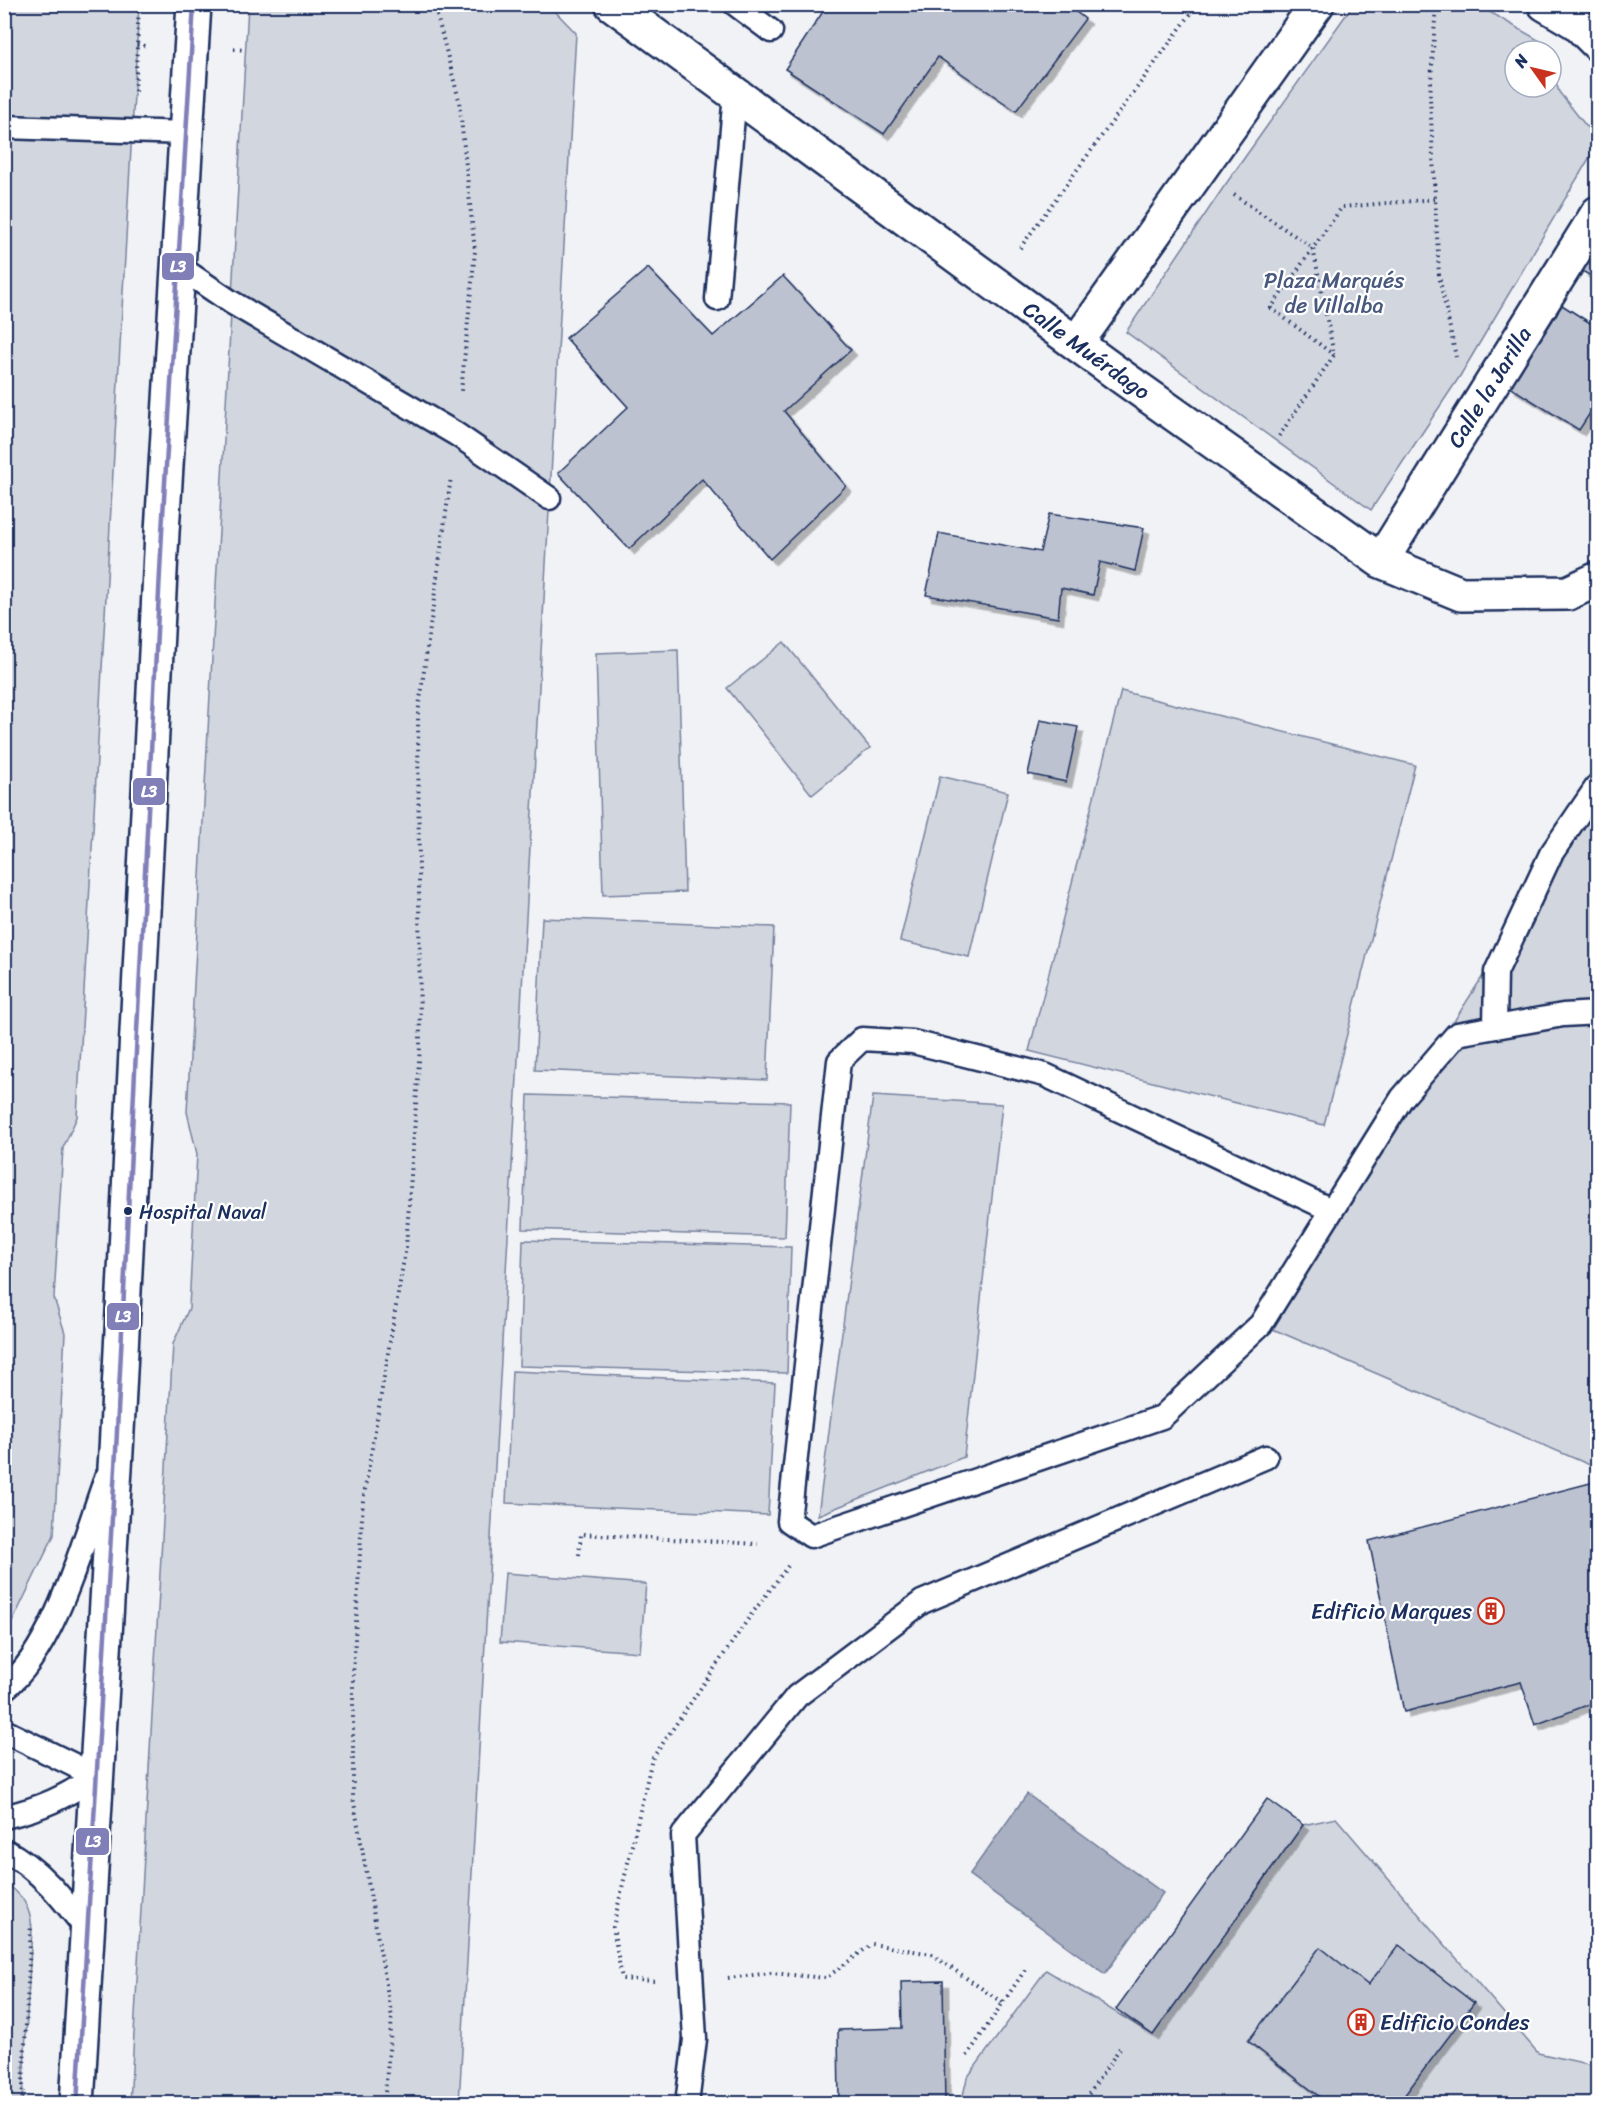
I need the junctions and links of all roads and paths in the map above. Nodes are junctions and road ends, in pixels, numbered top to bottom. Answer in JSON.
{"nodes":[{"id":1,"x":140,"y":4,"type":"edge"},
{"id":2,"x":194,"y":4,"type":"edge"},
{"id":3,"x":434,"y":4,"type":"edge"},
{"id":4,"x":612,"y":4,"type":"edge"},
{"id":5,"x":735,"y":4,"type":"edge"},
{"id":6,"x":1198,"y":4,"type":"edge"},
{"id":7,"x":1317,"y":4,"type":"edge"},
{"id":8,"x":1436,"y":4,"type":"edge"},
{"id":9,"x":1545,"y":4,"type":"edge"},
{"id":10,"x":1587,"y":24,"type":"edge"},
{"id":11,"x":771,"y":31,"type":"dead end"},
{"id":12,"x":135,"y":91,"type":"dead end"},
{"id":13,"x":735,"y":94,"type":"junction"},
{"id":14,"x":4,"y":127,"type":"edge"},
{"id":15,"x":186,"y":133,"type":"junction"},
{"id":16,"x":1196,"y":174,"type":"junction"},
{"id":17,"x":1435,"y":199,"type":"junction"},
{"id":18,"x":1598,"y":213,"type":"edge"},
{"id":19,"x":1313,"y":248,"type":"junction"},
{"id":20,"x":1019,"y":250,"type":"dead end"},
{"id":21,"x":178,"y":266,"type":"junction"},
{"id":22,"x":717,"y":299,"type":"dead end"},
{"id":23,"x":1077,"y":342,"type":"junction"},
{"id":24,"x":1334,"y":355,"type":"junction"},
{"id":25,"x":1470,"y":419,"type":"junction"},
{"id":26,"x":456,"y":434,"type":"junction"},
{"id":27,"x":1255,"y":471,"type":"junction"},
{"id":28,"x":549,"y":498,"type":"dead end"},
{"id":29,"x":1381,"y":561,"type":"junction"},
{"id":30,"x":1598,"y":579,"type":"edge"},
{"id":31,"x":1598,"y":785,"type":"edge"},
{"id":32,"x":1598,"y":1013,"type":"edge"},
{"id":33,"x":1495,"y":1027,"type":"junction"},
{"id":34,"x":1331,"y":1210,"type":"junction"},
{"id":35,"x":116,"y":1451,"type":"junction"},
{"id":36,"x":1266,"y":1457,"type":"dead end"},
{"id":37,"x":811,"y":1536,"type":"junction"},
{"id":38,"x":579,"y":1555,"type":"dead end"},
{"id":39,"x":4,"y":1689,"type":"edge"},
{"id":40,"x":4,"y":1731,"type":"edge"},
{"id":41,"x":96,"y":1776,"type":"junction"},
{"id":42,"x":4,"y":1817,"type":"edge"},
{"id":43,"x":4,"y":1850,"type":"edge"},
{"id":44,"x":31,"y":1920,"type":"dead end"},
{"id":45,"x":87,"y":1930,"type":"junction"},
{"id":46,"x":1027,"y":1967,"type":"dead end"},
{"id":47,"x":692,"y":1982,"type":"junction"},
{"id":48,"x":1003,"y":2002,"type":"junction"},
{"id":49,"x":1122,"y":2045,"type":"dead end"},
{"id":50,"x":967,"y":2056,"type":"dead end"},
{"id":51,"x":22,"y":2103,"type":"edge"},
{"id":52,"x":77,"y":2103,"type":"edge"},
{"id":53,"x":384,"y":2103,"type":"edge"},
{"id":54,"x":687,"y":2103,"type":"edge"},
{"id":55,"x":1082,"y":2103,"type":"edge"}],
"edges":[{"from":1,"to":12,"type":"path"},
{"from":2,"to":15,"type":"main road"},
{"from":3,"to":26,"type":"path"},
{"from":4,"to":13,"type":"main road","name":"Calle Muérdago"},
{"from":5,"to":11,"type":"lane"},
{"from":6,"to":20,"type":"path"},
{"from":7,"to":16,"type":"main road"},
{"from":8,"to":17,"type":"path"},
{"from":9,"to":10,"type":"main road"},
{"from":13,"to":22,"type":"lane"},
{"from":13,"to":23,"type":"main road","name":"Calle Muérdago"},
{"from":14,"to":15,"type":"lane"},
{"from":15,"to":21,"type":"main road"},
{"from":16,"to":19,"type":"path"},
{"from":16,"to":23,"type":"main road"},
{"from":17,"to":19,"type":"path"},
{"from":17,"to":25,"type":"path"},
{"from":18,"to":25,"type":"main road","name":"Calle la Jarilla"},
{"from":19,"to":24,"type":"path"},
{"from":19,"to":24,"type":"path"},
{"from":21,"to":26,"type":"lane"},
{"from":21,"to":35,"type":"main road"},
{"from":23,"to":27,"type":"main road","name":"Calle Muérdago"},
{"from":24,"to":27,"type":"path"},
{"from":25,"to":29,"type":"main road","name":"Calle la Jarilla"},
{"from":26,"to":28,"type":"lane"},
{"from":26,"to":53,"type":"path"},
{"from":27,"to":29,"type":"main road","name":"Calle Muérdago"},
{"from":29,"to":30,"type":"main road","name":"Calle Muérdago"},
{"from":31,"to":33,"type":"lane"},
{"from":32,"to":33,"type":"lane"},
{"from":33,"to":34,"type":"lane"},
{"from":34,"to":37,"type":"lane"},
{"from":34,"to":37,"type":"lane"},
{"from":35,"to":39,"type":"lane"},
{"from":35,"to":41,"type":"main road"},
{"from":36,"to":47,"type":"lane"},
{"from":37,"to":38,"type":"path"},
{"from":37,"to":47,"type":"path"},
{"from":40,"to":41,"type":"lane"},
{"from":41,"to":42,"type":"lane"},
{"from":41,"to":45,"type":"main road"},
{"from":43,"to":45,"type":"lane"},
{"from":44,"to":51,"type":"path"},
{"from":45,"to":52,"type":"main road"},
{"from":46,"to":48,"type":"path"},
{"from":47,"to":48,"type":"path"},
{"from":47,"to":54,"type":"lane"},
{"from":48,"to":50,"type":"path"},
{"from":49,"to":55,"type":"path"}]}
